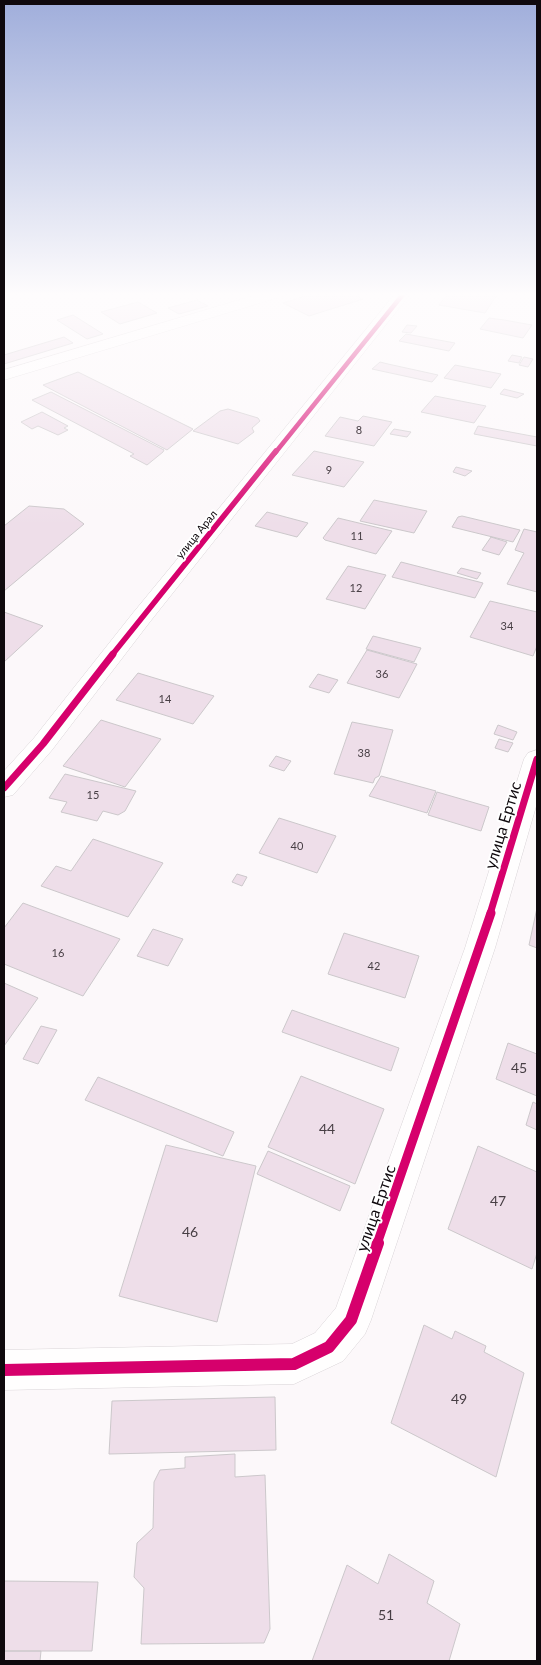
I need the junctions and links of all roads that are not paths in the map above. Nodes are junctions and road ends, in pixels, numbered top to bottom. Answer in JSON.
{"nodes":[{"id":1,"x":18,"y":371,"type":"edge"},
{"id":2,"x":341,"y":371,"type":"edge"},
{"id":3,"x":4,"y":375,"type":"edge"},
{"id":4,"x":537,"y":759,"type":"edge"},
{"id":5,"x":4,"y":788,"type":"edge"},
{"id":6,"x":4,"y":1370,"type":"edge"}],
"edges":[{"from":1,"to":3,"type":"street"},
{"from":2,"to":5,"type":"street","name":"улица Арал"},
{"from":4,"to":6,"type":"street","name":"улица Ертис"}]}
